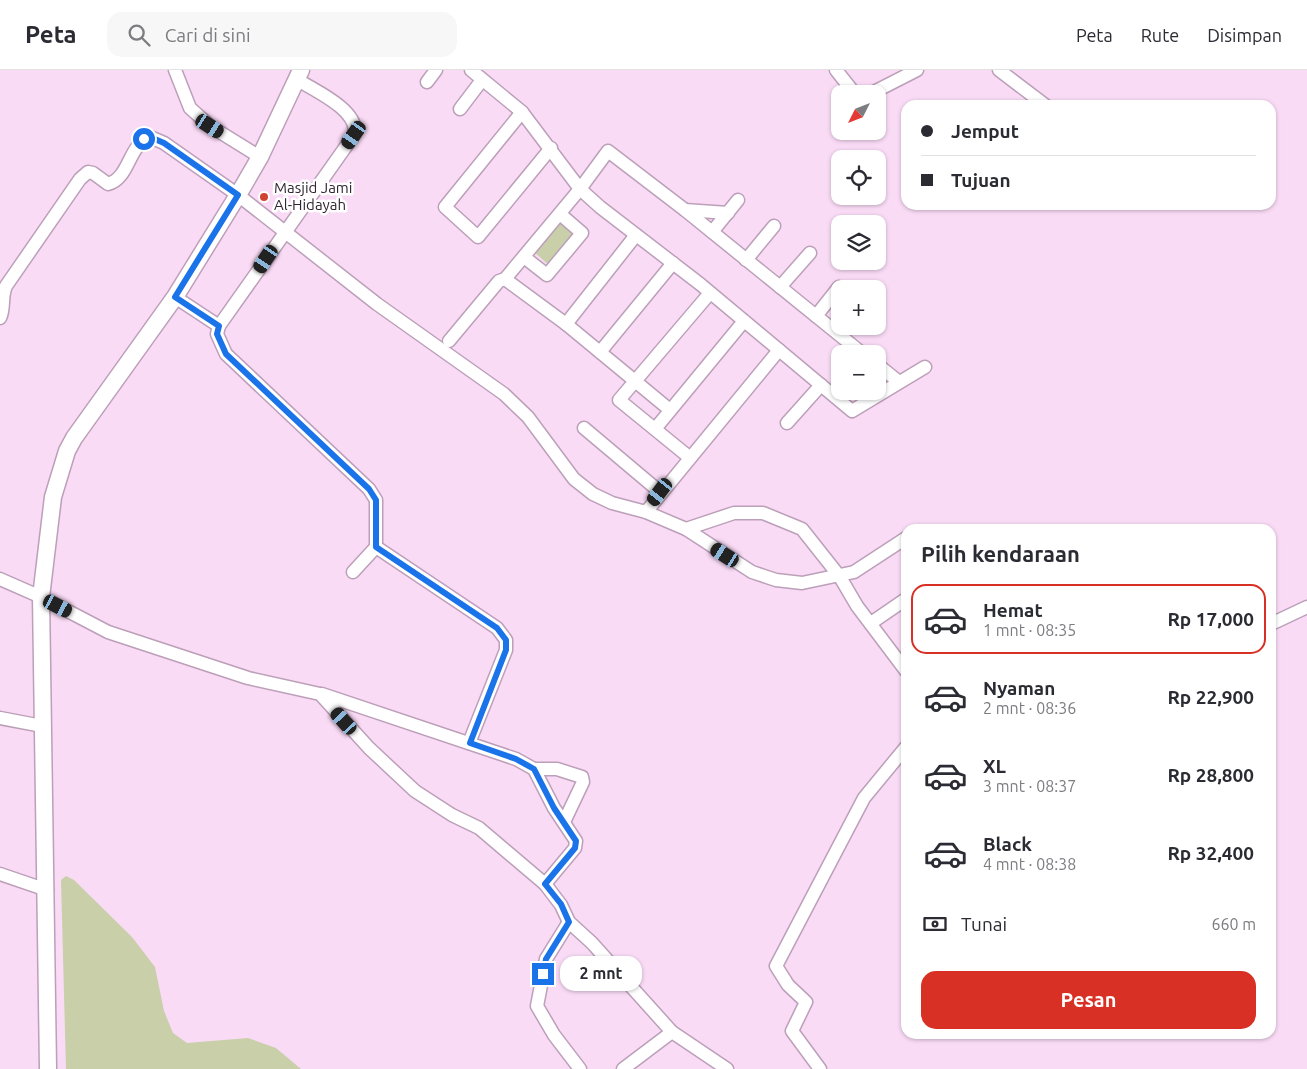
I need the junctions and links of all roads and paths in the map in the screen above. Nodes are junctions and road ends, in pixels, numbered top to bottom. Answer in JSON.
{"nodes":[{"id":1,"x":175,"y":70,"type":"edge"},
{"id":2,"x":436,"y":70,"type":"edge"},
{"id":3,"x":471,"y":70,"type":"edge"},
{"id":4,"x":836,"y":70,"type":"edge"},
{"id":5,"x":917,"y":70,"type":"edge"},
{"id":6,"x":1000,"y":70,"type":"edge"},
{"id":7,"x":299,"y":75,"type":"edge"},
{"id":8,"x":482,"y":80,"type":"junction"},
{"id":9,"x":427,"y":82,"type":"dead end"},
{"id":10,"x":848,"y":85,"type":"edge"},
{"id":11,"x":886,"y":86,"type":"edge"},
{"id":12,"x":1039,"y":100,"type":"edge"},
{"id":13,"x":460,"y":109,"type":"dead end"},
{"id":14,"x":522,"y":112,"type":"junction"},
{"id":15,"x":551,"y":148,"type":"junction"},
{"id":16,"x":260,"y":157,"type":"junction"},
{"id":17,"x":580,"y":188,"type":"junction"},
{"id":18,"x":238,"y":195,"type":"junction"},
{"id":19,"x":738,"y":200,"type":"dead end"},
{"id":20,"x":685,"y":210,"type":"junction"},
{"id":21,"x":728,"y":213,"type":"junction"},
{"id":22,"x":560,"y":214,"type":"junction"},
{"id":23,"x":774,"y":226,"type":"dead end"},
{"id":24,"x":284,"y":232,"type":"junction"},
{"id":25,"x":712,"y":232,"type":"junction"},
{"id":26,"x":636,"y":235,"type":"junction"},
{"id":27,"x":810,"y":252,"type":"dead end"},
{"id":28,"x":524,"y":257,"type":"junction"},
{"id":29,"x":746,"y":260,"type":"junction"},
{"id":30,"x":672,"y":264,"type":"junction"},
{"id":31,"x":505,"y":279,"type":"junction"},
{"id":32,"x":780,"y":287,"type":"junction"},
{"id":33,"x":710,"y":293,"type":"junction"},
{"id":34,"x":175,"y":297,"type":"junction"},
{"id":35,"x":831,"y":297,"type":"edge"},
{"id":36,"x":816,"y":316,"type":"junction"},
{"id":37,"x":0,"y":318,"type":"edge"},
{"id":38,"x":744,"y":321,"type":"junction"},
{"id":39,"x":566,"y":324,"type":"junction"},
{"id":40,"x":219,"y":326,"type":"junction"},
{"id":41,"x":449,"y":341,"type":"dead end"},
{"id":42,"x":852,"y":345,"type":"edge"},
{"id":43,"x":779,"y":350,"type":"junction"},
{"id":44,"x":600,"y":352,"type":"junction"},
{"id":45,"x":926,"y":367,"type":"dead end"},
{"id":46,"x":886,"y":372,"type":"edge"},
{"id":47,"x":635,"y":381,"type":"junction"},
{"id":48,"x":898,"y":382,"type":"junction"},
{"id":49,"x":822,"y":385,"type":"junction"},
{"id":50,"x":670,"y":410,"type":"junction"},
{"id":51,"x":786,"y":423,"type":"dead end"},
{"id":52,"x":584,"y":428,"type":"dead end"},
{"id":53,"x":655,"y":429,"type":"junction"},
{"id":54,"x":689,"y":457,"type":"junction"},
{"id":55,"x":660,"y":492,"type":"junction"},
{"id":56,"x":646,"y":512,"type":"junction"},
{"id":57,"x":686,"y":529,"type":"junction"},
{"id":58,"x":901,"y":541,"type":"edge"},
{"id":59,"x":376,"y":547,"type":"junction"},
{"id":60,"x":353,"y":572,"type":"dead end"},
{"id":61,"x":840,"y":577,"type":"junction"},
{"id":62,"x":0,"y":579,"type":"edge"},
{"id":63,"x":41,"y":597,"type":"junction"},
{"id":64,"x":901,"y":602,"type":"edge"},
{"id":65,"x":1307,"y":607,"type":"edge"},
{"id":66,"x":1276,"y":622,"type":"edge"},
{"id":67,"x":871,"y":623,"type":"junction"},
{"id":68,"x":901,"y":664,"type":"edge"},
{"id":69,"x":320,"y":694,"type":"junction"},
{"id":70,"x":1,"y":720,"type":"edge"},
{"id":71,"x":42,"y":726,"type":"junction"},
{"id":72,"x":470,"y":743,"type":"junction"},
{"id":73,"x":901,"y":753,"type":"edge"},
{"id":74,"x":534,"y":769,"type":"junction"},
{"id":75,"x":564,"y":822,"type":"junction"},
{"id":76,"x":0,"y":874,"type":"edge"},
{"id":77,"x":545,"y":884,"type":"junction"},
{"id":78,"x":47,"y":890,"type":"junction"},
{"id":79,"x":569,"y":922,"type":"junction"},
{"id":80,"x":672,"y":1032,"type":"junction"},
{"id":81,"x":48,"y":1069,"type":"edge"},
{"id":82,"x":580,"y":1069,"type":"edge"},
{"id":83,"x":623,"y":1069,"type":"edge"},
{"id":84,"x":727,"y":1069,"type":"edge"},
{"id":85,"x":820,"y":1069,"type":"edge"}],
"edges":[{"from":1,"to":16,"type":"street"},
{"from":2,"to":9,"type":"street"},
{"from":3,"to":8,"type":"street"},
{"from":4,"to":10,"type":"street"},
{"from":5,"to":11,"type":"street"},
{"from":6,"to":12,"type":"street"},
{"from":7,"to":16,"type":"street"},
{"from":7,"to":24,"type":"street"},
{"from":8,"to":13,"type":"street"},
{"from":8,"to":14,"type":"street"},
{"from":14,"to":15,"type":"street"},
{"from":14,"to":15,"type":"street"},
{"from":15,"to":17,"type":"street"},
{"from":16,"to":18,"type":"street"},
{"from":17,"to":20,"type":"street"},
{"from":17,"to":22,"type":"street"},
{"from":17,"to":26,"type":"street"},
{"from":18,"to":24,"type":"street"},
{"from":18,"to":34,"type":"street"},
{"from":18,"to":37,"type":"street"},
{"from":19,"to":21,"type":"street"},
{"from":20,"to":21,"type":"street"},
{"from":20,"to":25,"type":"street"},
{"from":21,"to":25,"type":"street"},
{"from":22,"to":28,"type":"street"},
{"from":22,"to":28,"type":"street"},
{"from":23,"to":29,"type":"street"},
{"from":24,"to":40,"type":"street"},
{"from":24,"to":56,"type":"street"},
{"from":25,"to":29,"type":"street"},
{"from":26,"to":30,"type":"street"},
{"from":26,"to":39,"type":"street"},
{"from":27,"to":32,"type":"street"},
{"from":28,"to":31,"type":"street"},
{"from":29,"to":32,"type":"street"},
{"from":30,"to":33,"type":"street"},
{"from":30,"to":44,"type":"street"},
{"from":31,"to":39,"type":"street"},
{"from":31,"to":41,"type":"street"},
{"from":32,"to":36,"type":"street"},
{"from":33,"to":38,"type":"street"},
{"from":33,"to":47,"type":"street"},
{"from":34,"to":40,"type":"street"},
{"from":34,"to":63,"type":"street"},
{"from":35,"to":36,"type":"street"},
{"from":36,"to":42,"type":"street"},
{"from":38,"to":43,"type":"street"},
{"from":38,"to":50,"type":"street"},
{"from":39,"to":44,"type":"street"},
{"from":40,"to":59,"type":"street"},
{"from":43,"to":49,"type":"street"},
{"from":43,"to":54,"type":"street"},
{"from":44,"to":47,"type":"street"},
{"from":45,"to":48,"type":"street"},
{"from":46,"to":48,"type":"street"},
{"from":47,"to":50,"type":"street"},
{"from":47,"to":53,"type":"street"},
{"from":48,"to":49,"type":"street"},
{"from":49,"to":51,"type":"street"},
{"from":50,"to":53,"type":"street"},
{"from":52,"to":55,"type":"street"},
{"from":53,"to":54,"type":"street"},
{"from":54,"to":55,"type":"street"},
{"from":55,"to":56,"type":"street"},
{"from":56,"to":57,"type":"street"},
{"from":57,"to":61,"type":"street"},
{"from":57,"to":61,"type":"street"},
{"from":58,"to":61,"type":"street"},
{"from":59,"to":60,"type":"street"},
{"from":59,"to":72,"type":"street"},
{"from":61,"to":67,"type":"street"},
{"from":62,"to":63,"type":"street"},
{"from":63,"to":69,"type":"street"},
{"from":63,"to":71,"type":"street"},
{"from":64,"to":67,"type":"street"},
{"from":65,"to":66,"type":"street"},
{"from":67,"to":68,"type":"street"},
{"from":69,"to":72,"type":"street"},
{"from":69,"to":77,"type":"street"},
{"from":70,"to":71,"type":"street"},
{"from":71,"to":78,"type":"street"},
{"from":72,"to":74,"type":"street"},
{"from":73,"to":85,"type":"street"},
{"from":74,"to":75,"type":"street"},
{"from":74,"to":75,"type":"street"},
{"from":75,"to":77,"type":"street"},
{"from":76,"to":78,"type":"street"},
{"from":77,"to":79,"type":"street"},
{"from":78,"to":81,"type":"street"},
{"from":79,"to":80,"type":"street"},
{"from":79,"to":82,"type":"street"},
{"from":80,"to":83,"type":"street"},
{"from":80,"to":84,"type":"street"}]}
